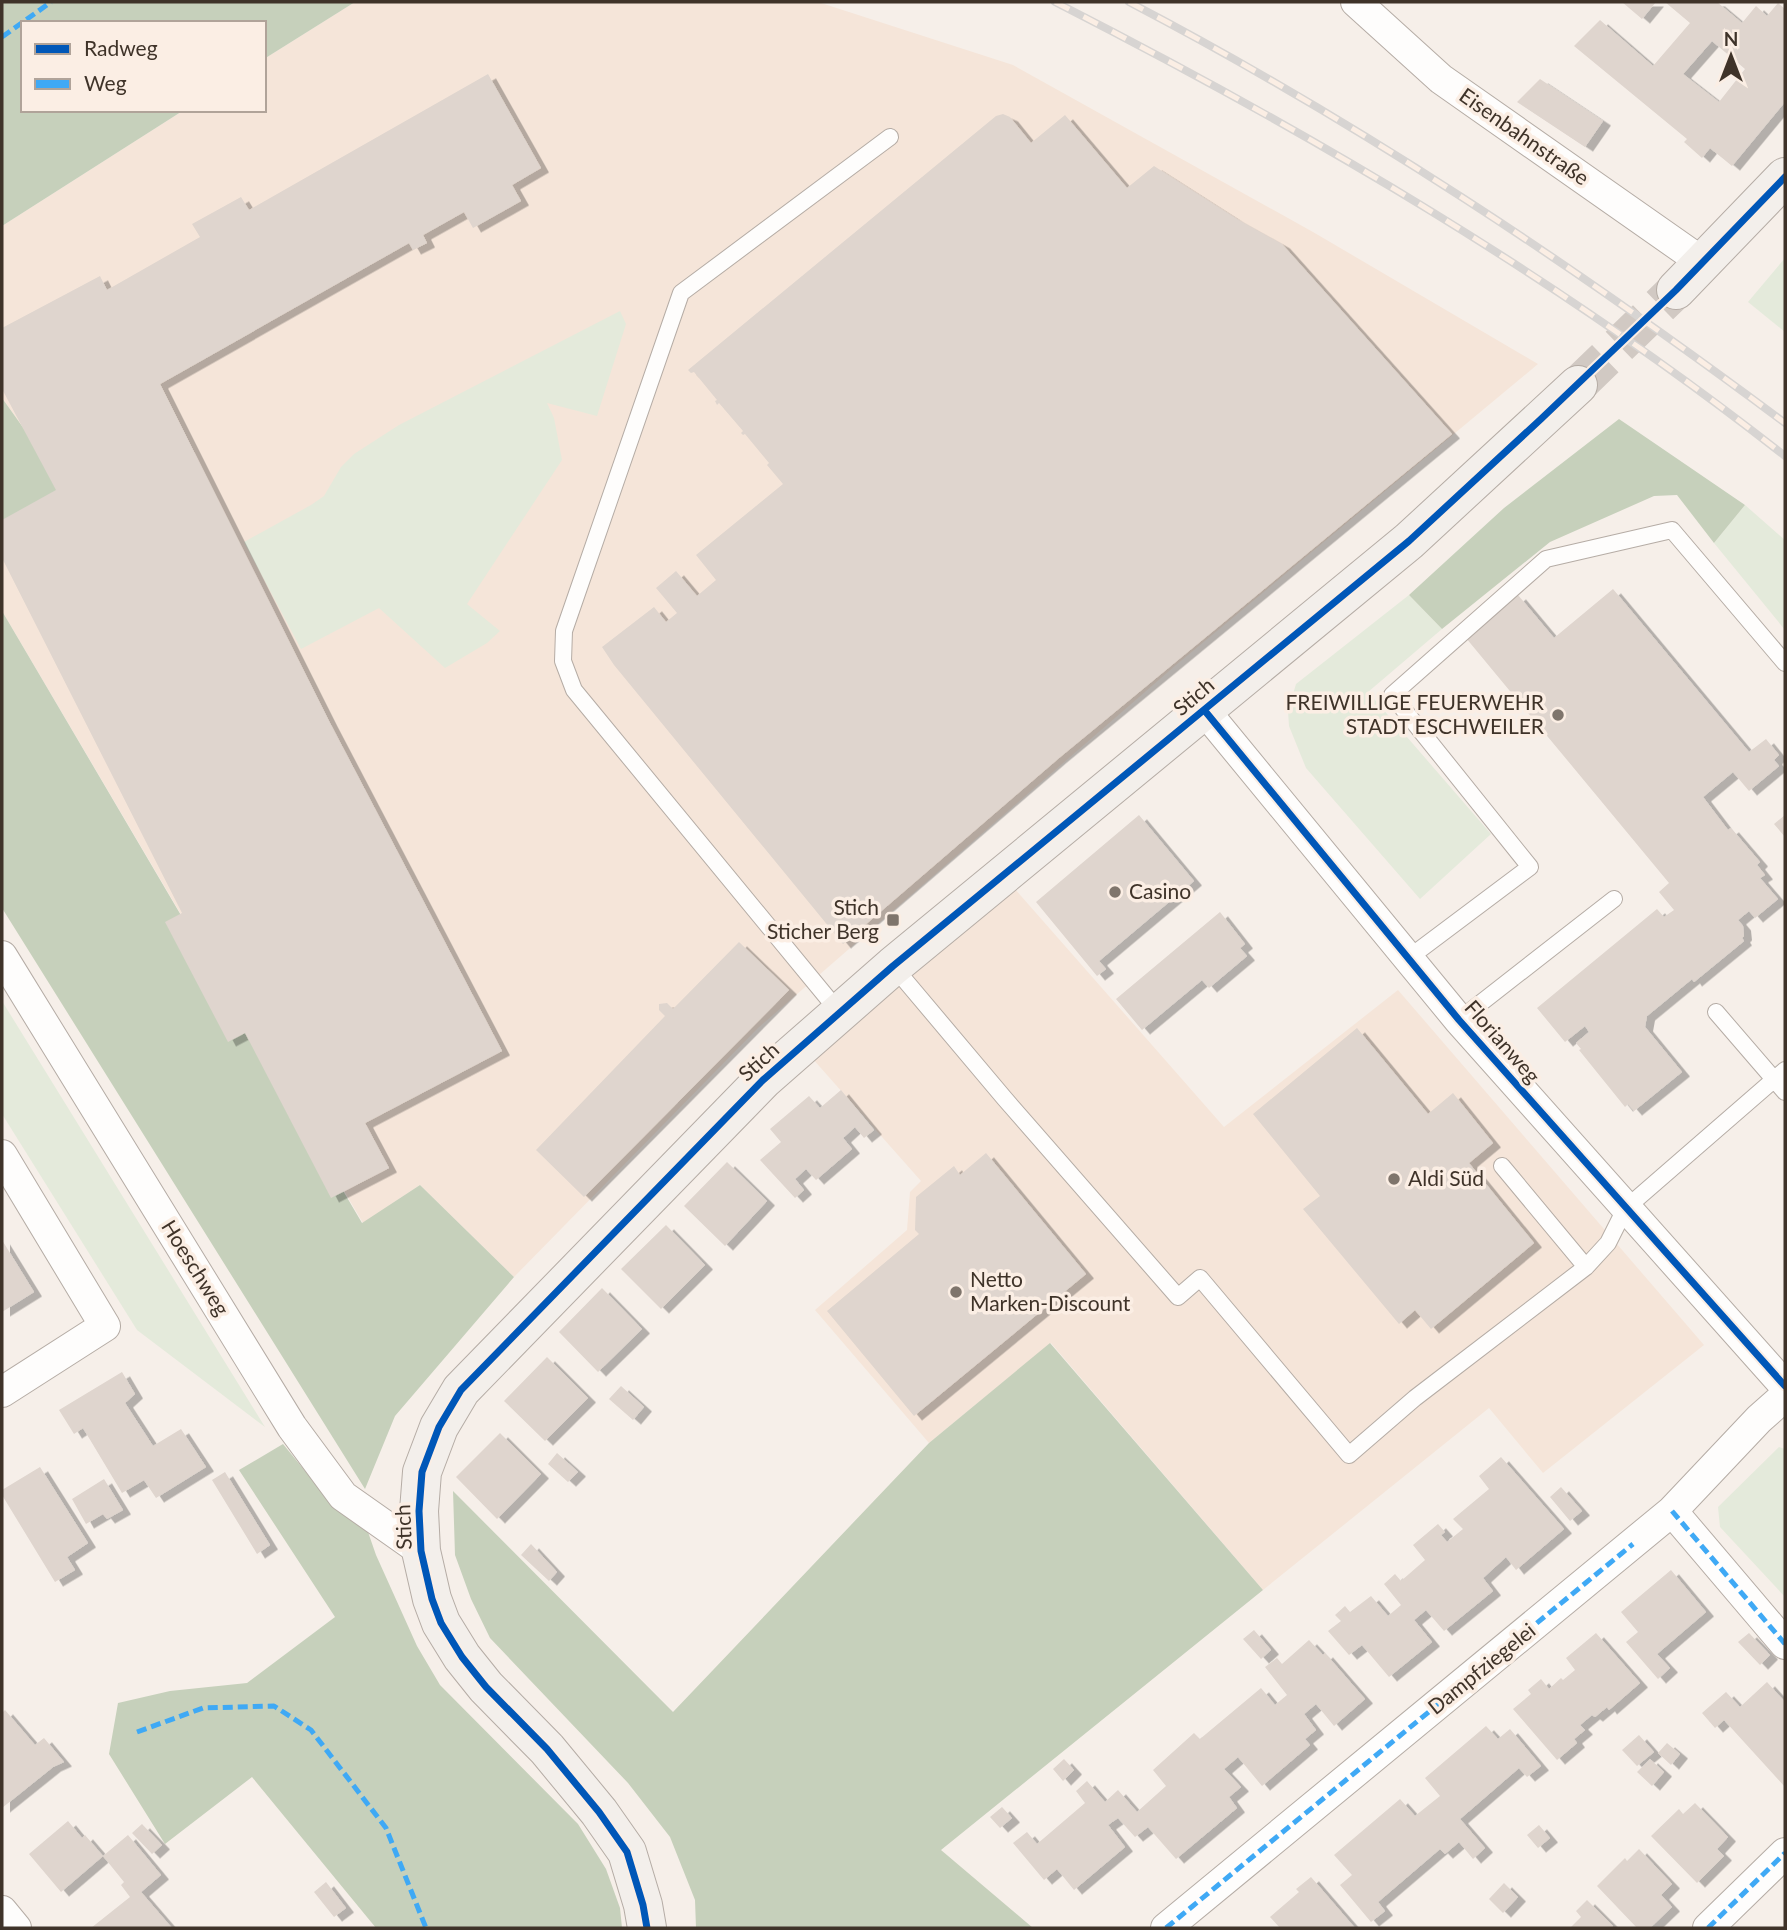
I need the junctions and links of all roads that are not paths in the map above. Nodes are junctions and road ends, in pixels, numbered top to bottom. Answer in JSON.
{"nodes":[{"id":1,"x":1356,"y":2,"type":"edge"},
{"id":2,"x":890,"y":137,"type":"dead end"},
{"id":3,"x":1785,"y":177,"type":"edge"},
{"id":4,"x":1702,"y":262,"type":"junction"},
{"id":5,"x":1676,"y":290,"type":"tunnel mouth"},
{"id":6,"x":1578,"y":385,"type":"tunnel mouth"},
{"id":7,"x":1785,"y":663,"type":"edge"},
{"id":8,"x":1205,"y":711,"type":"junction"},
{"id":9,"x":1614,"y":899,"type":"dead end"},
{"id":10,"x":2,"y":956,"type":"edge"},
{"id":11,"x":1410,"y":957,"type":"junction"},
{"id":12,"x":893,"y":966,"type":"junction"},
{"id":13,"x":839,"y":1012,"type":"junction"},
{"id":14,"x":1716,"y":1012,"type":"dead end"},
{"id":15,"x":1459,"y":1020,"type":"junction"},
{"id":16,"x":1782,"y":1081,"type":"edge"},
{"id":17,"x":2,"y":1155,"type":"edge"},
{"id":18,"x":1502,"y":1166,"type":"dead end"},
{"id":19,"x":1625,"y":1209,"type":"junction"},
{"id":20,"x":1586,"y":1266,"type":"junction"},
{"id":21,"x":1783,"y":1381,"type":"edge"},
{"id":22,"x":2,"y":1392,"type":"edge"},
{"id":23,"x":1672,"y":1511,"type":"junction"},
{"id":24,"x":421,"y":1551,"type":"junction"},
{"id":25,"x":1785,"y":1644,"type":"edge"},
{"id":26,"x":1785,"y":1853,"type":"edge"},
{"id":27,"x":2,"y":1911,"type":"edge"},
{"id":28,"x":16,"y":1928,"type":"edge"},
{"id":29,"x":647,"y":1928,"type":"edge"},
{"id":30,"x":1166,"y":1928,"type":"edge"},
{"id":31,"x":1708,"y":1928,"type":"edge"}],
"edges":[{"from":1,"to":4,"type":"street","name":"Eisenbahnstraße"},
{"from":2,"to":13,"type":"lane"},
{"from":3,"to":4,"type":"main road"},
{"from":4,"to":5,"type":"main road"},
{"from":6,"to":8,"type":"main road","name":"Stich"},
{"from":7,"to":11,"type":"lane"},
{"from":8,"to":11,"type":"street","name":"Florianweg"},
{"from":8,"to":12,"type":"main road","name":"Stich"},
{"from":9,"to":15,"type":"lane"},
{"from":10,"to":24,"type":"street","name":"Hoeschweg"},
{"from":11,"to":15,"type":"street","name":"Florianweg"},
{"from":12,"to":13,"type":"main road","name":"Stich"},
{"from":12,"to":20,"type":"lane"},
{"from":13,"to":24,"type":"main road","name":"Stich"},
{"from":14,"to":16,"type":"lane"},
{"from":15,"to":19,"type":"street","name":"Florianweg"},
{"from":16,"to":19,"type":"lane"},
{"from":17,"to":22,"type":"street"},
{"from":18,"to":20,"type":"lane"},
{"from":19,"to":20,"type":"lane"},
{"from":19,"to":21,"type":"street","name":"Florianweg"},
{"from":21,"to":23,"type":"street","name":"Dampfziegelei"},
{"from":23,"to":25,"type":"street"},
{"from":23,"to":30,"type":"street","name":"Dampfziegelei"},
{"from":24,"to":29,"type":"main road","name":"Stich"},
{"from":26,"to":31,"type":"street"},
{"from":27,"to":28,"type":"street"}]}
